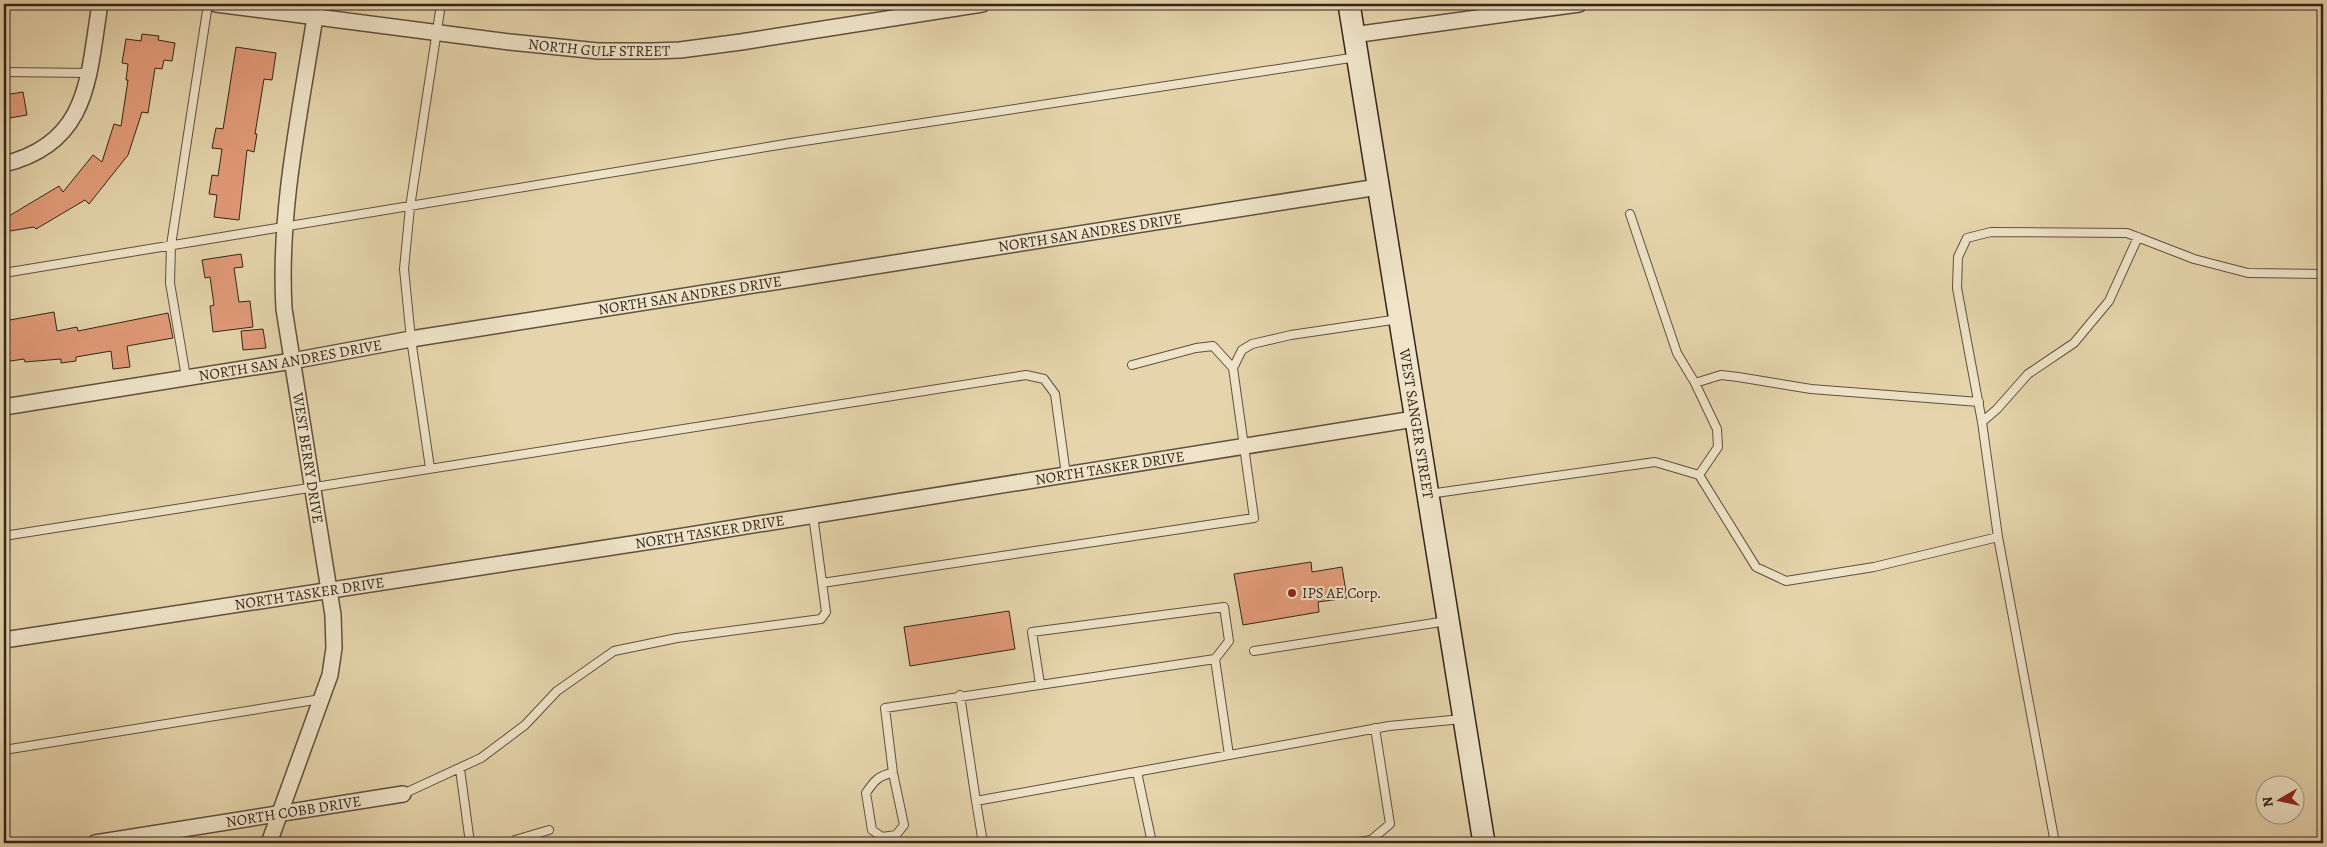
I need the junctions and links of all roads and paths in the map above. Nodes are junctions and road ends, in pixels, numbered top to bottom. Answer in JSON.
{"nodes":[{"id":1,"x":100,"y":4,"type":"edge"},
{"id":2,"x":208,"y":4,"type":"edge"},
{"id":3,"x":216,"y":4,"type":"edge"},
{"id":4,"x":441,"y":4,"type":"edge"},
{"id":5,"x":982,"y":4,"type":"edge"},
{"id":6,"x":1348,"y":4,"type":"edge"},
{"id":7,"x":1579,"y":4,"type":"edge"},
{"id":8,"x":1544,"y":6,"type":"edge"},
{"id":9,"x":316,"y":10,"type":"edge"},
{"id":10,"x":438,"y":31,"type":"junction"},
{"id":11,"x":1354,"y":35,"type":"junction"},
{"id":12,"x":1357,"y":57,"type":"junction"},
{"id":13,"x":4,"y":72,"type":"edge"},
{"id":14,"x":89,"y":73,"type":"junction"},
{"id":15,"x":4,"y":164,"type":"edge"},
{"id":16,"x":1378,"y":187,"type":"junction"},
{"id":17,"x":410,"y":207,"type":"junction"},
{"id":18,"x":1630,"y":214,"type":"dead end"},
{"id":19,"x":284,"y":227,"type":"junction"},
{"id":20,"x":2138,"y":237,"type":"junction"},
{"id":21,"x":171,"y":245,"type":"junction"},
{"id":22,"x":4,"y":273,"type":"edge"},
{"id":23,"x":2323,"y":274,"type":"edge"},
{"id":24,"x":1399,"y":318,"type":"junction"},
{"id":25,"x":411,"y":339,"type":"junction"},
{"id":26,"x":292,"y":361,"type":"junction"},
{"id":27,"x":1132,"y":365,"type":"dead end"},
{"id":28,"x":1233,"y":368,"type":"junction"},
{"id":29,"x":186,"y":378,"type":"junction"},
{"id":30,"x":1695,"y":383,"type":"junction"},
{"id":31,"x":1979,"y":402,"type":"junction"},
{"id":32,"x":4,"y":407,"type":"edge"},
{"id":33,"x":1414,"y":419,"type":"junction"},
{"id":34,"x":1982,"y":422,"type":"junction"},
{"id":35,"x":1243,"y":446,"type":"junction"},
{"id":36,"x":430,"y":468,"type":"junction"},
{"id":37,"x":1066,"y":475,"type":"junction"},
{"id":38,"x":1699,"y":475,"type":"junction"},
{"id":39,"x":312,"y":486,"type":"junction"},
{"id":40,"x":1427,"y":494,"type":"junction"},
{"id":41,"x":813,"y":515,"type":"junction"},
{"id":42,"x":4,"y":536,"type":"edge"},
{"id":43,"x":1998,"y":537,"type":"junction"},
{"id":44,"x":822,"y":583,"type":"junction"},
{"id":45,"x":329,"y":589,"type":"junction"},
{"id":46,"x":1448,"y":621,"type":"junction"},
{"id":47,"x":4,"y":640,"type":"edge"},
{"id":48,"x":1254,"y":651,"type":"dead end"},
{"id":49,"x":1215,"y":659,"type":"junction"},
{"id":50,"x":1040,"y":684,"type":"junction"},
{"id":51,"x":960,"y":695,"type":"junction"},
{"id":52,"x":321,"y":699,"type":"junction"},
{"id":53,"x":1464,"y":719,"type":"junction"},
{"id":54,"x":1375,"y":728,"type":"junction"},
{"id":55,"x":4,"y":750,"type":"edge"},
{"id":56,"x":1229,"y":755,"type":"junction"},
{"id":57,"x":460,"y":768,"type":"junction"},
{"id":58,"x":1137,"y":772,"type":"junction"},
{"id":59,"x":893,"y":773,"type":"junction"},
{"id":60,"x":403,"y":794,"type":"joint"},
{"id":61,"x":976,"y":801,"type":"junction"},
{"id":62,"x":279,"y":815,"type":"junction"},
{"id":63,"x":549,"y":830,"type":"dead end"},
{"id":64,"x":95,"y":843,"type":"edge"},
{"id":65,"x":269,"y":843,"type":"edge"},
{"id":66,"x":470,"y":843,"type":"edge"},
{"id":67,"x":513,"y":843,"type":"edge"},
{"id":68,"x":983,"y":843,"type":"edge"},
{"id":69,"x":1152,"y":843,"type":"edge"},
{"id":70,"x":1352,"y":843,"type":"edge"},
{"id":71,"x":1484,"y":843,"type":"edge"},
{"id":72,"x":2055,"y":843,"type":"edge"}],
"edges":[{"from":1,"to":14,"type":"street"},
{"from":2,"to":21,"type":"lane"},
{"from":3,"to":9,"type":"street","name":"NORTH GULF STREET"},
{"from":4,"to":10,"type":"lane"},
{"from":5,"to":10,"type":"street","name":"NORTH GULF STREET"},
{"from":6,"to":11,"type":"main road","name":"WEST SANGER STREET"},
{"from":7,"to":8,"type":"street"},
{"from":8,"to":11,"type":"street"},
{"from":9,"to":10,"type":"street","name":"NORTH GULF STREET"},
{"from":9,"to":19,"type":"street","name":"WEST BERRY DRIVE"},
{"from":10,"to":17,"type":"lane"},
{"from":11,"to":12,"type":"main road","name":"WEST SANGER STREET"},
{"from":12,"to":16,"type":"main road","name":"WEST SANGER STREET"},
{"from":12,"to":17,"type":"lane"},
{"from":13,"to":14,"type":"lane"},
{"from":14,"to":15,"type":"street"},
{"from":16,"to":24,"type":"main road","name":"WEST SANGER STREET"},
{"from":16,"to":25,"type":"street","name":"NORTH SAN ANDRES DRIVE"},
{"from":17,"to":19,"type":"lane"},
{"from":17,"to":25,"type":"lane"},
{"from":18,"to":30,"type":"lane"},
{"from":19,"to":21,"type":"lane"},
{"from":19,"to":26,"type":"street","name":"WEST BERRY DRIVE"},
{"from":20,"to":23,"type":"lane"},
{"from":20,"to":31,"type":"lane"},
{"from":20,"to":34,"type":"lane"},
{"from":21,"to":22,"type":"lane"},
{"from":21,"to":29,"type":"lane"},
{"from":24,"to":28,"type":"lane"},
{"from":24,"to":33,"type":"main road","name":"WEST SANGER STREET"},
{"from":25,"to":26,"type":"street","name":"NORTH SAN ANDRES DRIVE"},
{"from":25,"to":36,"type":"lane"},
{"from":26,"to":29,"type":"street","name":"NORTH SAN ANDRES DRIVE"},
{"from":26,"to":39,"type":"street","name":"WEST BERRY DRIVE"},
{"from":27,"to":28,"type":"lane"},
{"from":28,"to":35,"type":"lane"},
{"from":29,"to":32,"type":"street","name":"NORTH SAN ANDRES DRIVE"},
{"from":30,"to":31,"type":"lane"},
{"from":30,"to":38,"type":"lane"},
{"from":31,"to":34,"type":"lane"},
{"from":33,"to":35,"type":"street","name":"NORTH TASKER DRIVE"},
{"from":33,"to":40,"type":"main road","name":"WEST SANGER STREET"},
{"from":34,"to":43,"type":"lane"},
{"from":35,"to":37,"type":"street","name":"NORTH TASKER DRIVE"},
{"from":35,"to":44,"type":"lane"},
{"from":36,"to":37,"type":"lane"},
{"from":36,"to":39,"type":"lane"},
{"from":37,"to":41,"type":"street","name":"NORTH TASKER DRIVE"},
{"from":38,"to":40,"type":"lane"},
{"from":38,"to":43,"type":"lane"},
{"from":39,"to":42,"type":"lane"},
{"from":39,"to":45,"type":"street","name":"WEST BERRY DRIVE"},
{"from":40,"to":46,"type":"main road","name":"WEST SANGER STREET"},
{"from":41,"to":44,"type":"lane"},
{"from":41,"to":45,"type":"street","name":"NORTH TASKER DRIVE"},
{"from":43,"to":72,"type":"lane"},
{"from":44,"to":57,"type":"lane"},
{"from":45,"to":47,"type":"street","name":"NORTH TASKER DRIVE"},
{"from":45,"to":52,"type":"street","name":"WEST BERRY DRIVE"},
{"from":46,"to":48,"type":"lane"},
{"from":46,"to":53,"type":"main road","name":"WEST SANGER STREET"},
{"from":49,"to":50,"type":"lane"},
{"from":49,"to":50,"type":"lane"},
{"from":49,"to":56,"type":"lane"},
{"from":50,"to":51,"type":"lane"},
{"from":51,"to":59,"type":"lane"},
{"from":51,"to":61,"type":"lane"},
{"from":52,"to":55,"type":"lane"},
{"from":52,"to":62,"type":"street","name":"WEST BERRY DRIVE"},
{"from":53,"to":54,"type":"lane"},
{"from":53,"to":71,"type":"main road","name":"WEST SANGER STREET"},
{"from":54,"to":56,"type":"lane"},
{"from":54,"to":70,"type":"lane"},
{"from":56,"to":58,"type":"lane"},
{"from":57,"to":60,"type":"lane"},
{"from":57,"to":66,"type":"lane"},
{"from":58,"to":61,"type":"lane"},
{"from":58,"to":69,"type":"lane"},
{"from":59,"to":59,"type":"lane"},
{"from":60,"to":62,"type":"street","name":"NORTH COBB DRIVE"},
{"from":61,"to":68,"type":"lane"},
{"from":62,"to":64,"type":"street","name":"NORTH COBB DRIVE"},
{"from":62,"to":65,"type":"street","name":"WEST BERRY DRIVE"},
{"from":63,"to":67,"type":"lane"}]}
